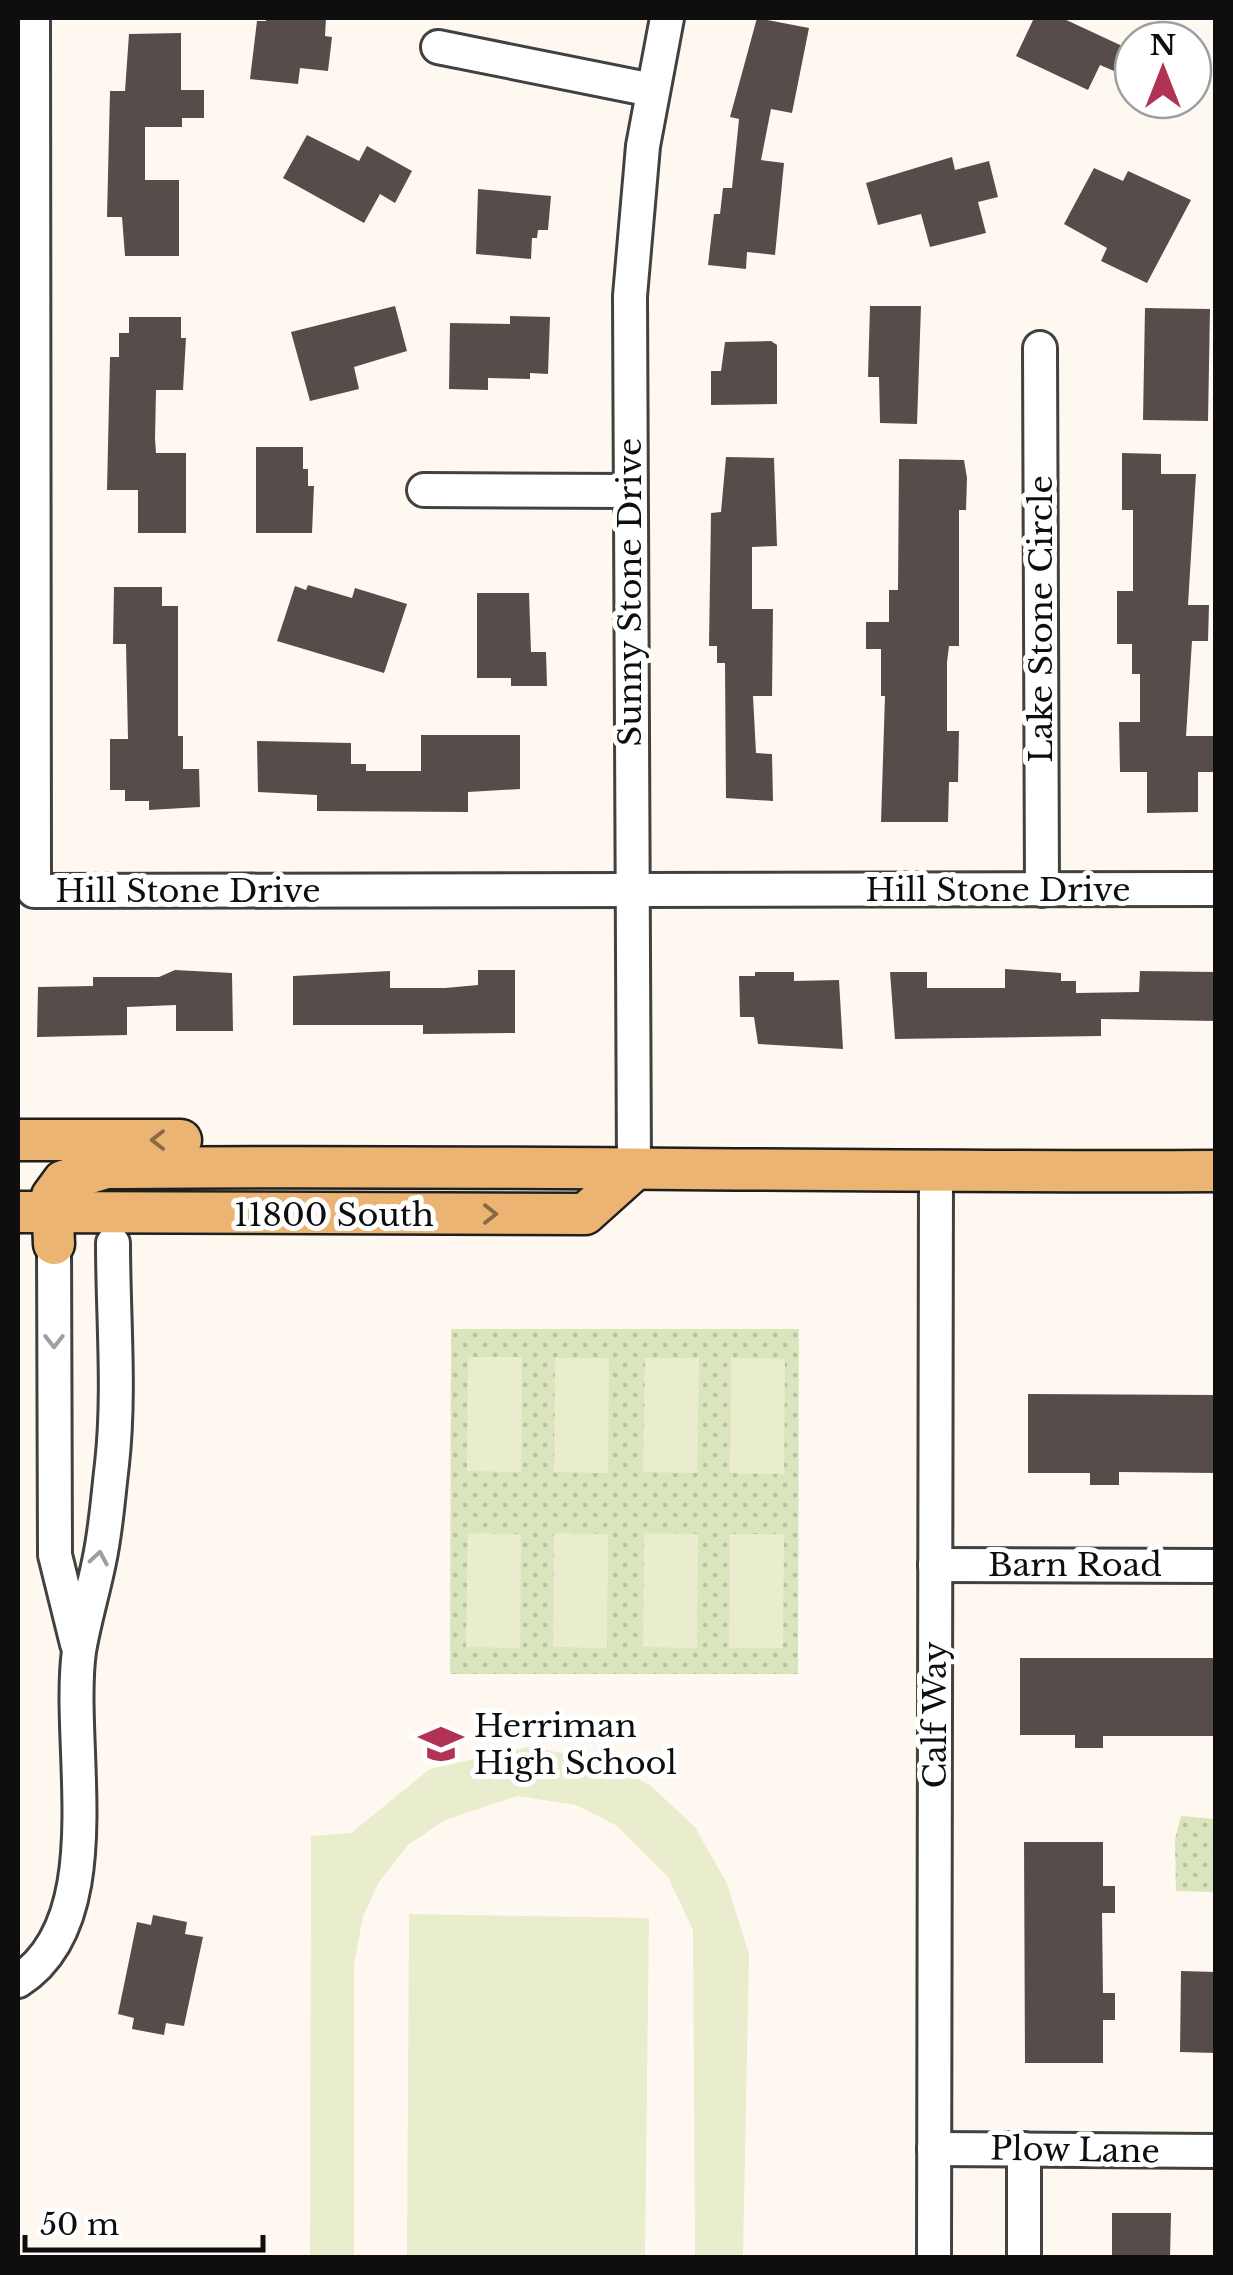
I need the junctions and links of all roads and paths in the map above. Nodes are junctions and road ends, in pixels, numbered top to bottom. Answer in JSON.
{"nodes":[{"id":1,"x":32,"y":18,"type":"edge"},
{"id":2,"x":667,"y":18,"type":"edge"},
{"id":3,"x":438,"y":47,"type":"dead end"},
{"id":4,"x":652,"y":90,"type":"junction"},
{"id":5,"x":1040,"y":348,"type":"dead end"},
{"id":6,"x":424,"y":490,"type":"dead end"},
{"id":7,"x":630,"y":491,"type":"junction"},
{"id":8,"x":629,"y":890,"type":"junction"},
{"id":9,"x":1042,"y":890,"type":"junction"},
{"id":10,"x":1216,"y":890,"type":"edge"},
{"id":11,"x":18,"y":1140,"type":"edge"},
{"id":12,"x":634,"y":1170,"type":"junction"},
{"id":13,"x":1216,"y":1171,"type":"edge"},
{"id":14,"x":936,"y":1172,"type":"junction"},
{"id":15,"x":148,"y":1215,"type":"junction"},
{"id":16,"x":41,"y":1223,"type":"edge"},
{"id":17,"x":113,"y":1244,"type":"joint"},
{"id":18,"x":936,"y":1565,"type":"junction"},
{"id":19,"x":1216,"y":1566,"type":"edge"},
{"id":20,"x":79,"y":1653,"type":"junction"},
{"id":21,"x":18,"y":1981,"type":"edge"},
{"id":22,"x":934,"y":2149,"type":"junction"},
{"id":23,"x":1024,"y":2149,"type":"junction"},
{"id":24,"x":1216,"y":2151,"type":"edge"},
{"id":25,"x":934,"y":2258,"type":"edge"},
{"id":26,"x":1024,"y":2258,"type":"edge"}],
"edges":[{"from":1,"to":8,"type":"street","name":"Hill Stone Drive"},
{"from":2,"to":4,"type":"street","name":"Sunny Stone Drive"},
{"from":3,"to":4,"type":"street"},
{"from":4,"to":7,"type":"street","name":"Sunny Stone Drive"},
{"from":5,"to":9,"type":"street","name":"Lake Stone Circle"},
{"from":6,"to":7,"type":"street"},
{"from":7,"to":8,"type":"street","name":"Sunny Stone Drive"},
{"from":8,"to":9,"type":"street","name":"Hill Stone Drive"},
{"from":8,"to":12,"type":"street","name":"Sunny Stone Drive"},
{"from":9,"to":10,"type":"street","name":"Hill Stone Drive"},
{"from":12,"to":11,"type":"main road","one_way":true},
{"from":12,"to":14,"type":"main road"},
{"from":15,"to":12,"type":"main road","name":"11800 South","one_way":true},
{"from":12,"to":16,"type":"main road"},
{"from":13,"to":14,"type":"main road"},
{"from":14,"to":18,"type":"street","name":"Calf Way"},
{"from":15,"to":16,"type":"main road","name":"11800 South"},
{"from":15,"to":17,"type":"main road"},
{"from":16,"to":20,"type":"street","one_way":true},
{"from":20,"to":17,"type":"street","one_way":true},
{"from":18,"to":19,"type":"street","name":"Barn Road"},
{"from":18,"to":22,"type":"street","name":"Calf Way"},
{"from":20,"to":21,"type":"street"},
{"from":22,"to":23,"type":"street","name":"Plow Lane"},
{"from":22,"to":25,"type":"street","name":"Calf Way"},
{"from":23,"to":24,"type":"street","name":"Plow Lane"},
{"from":23,"to":26,"type":"street"}]}
